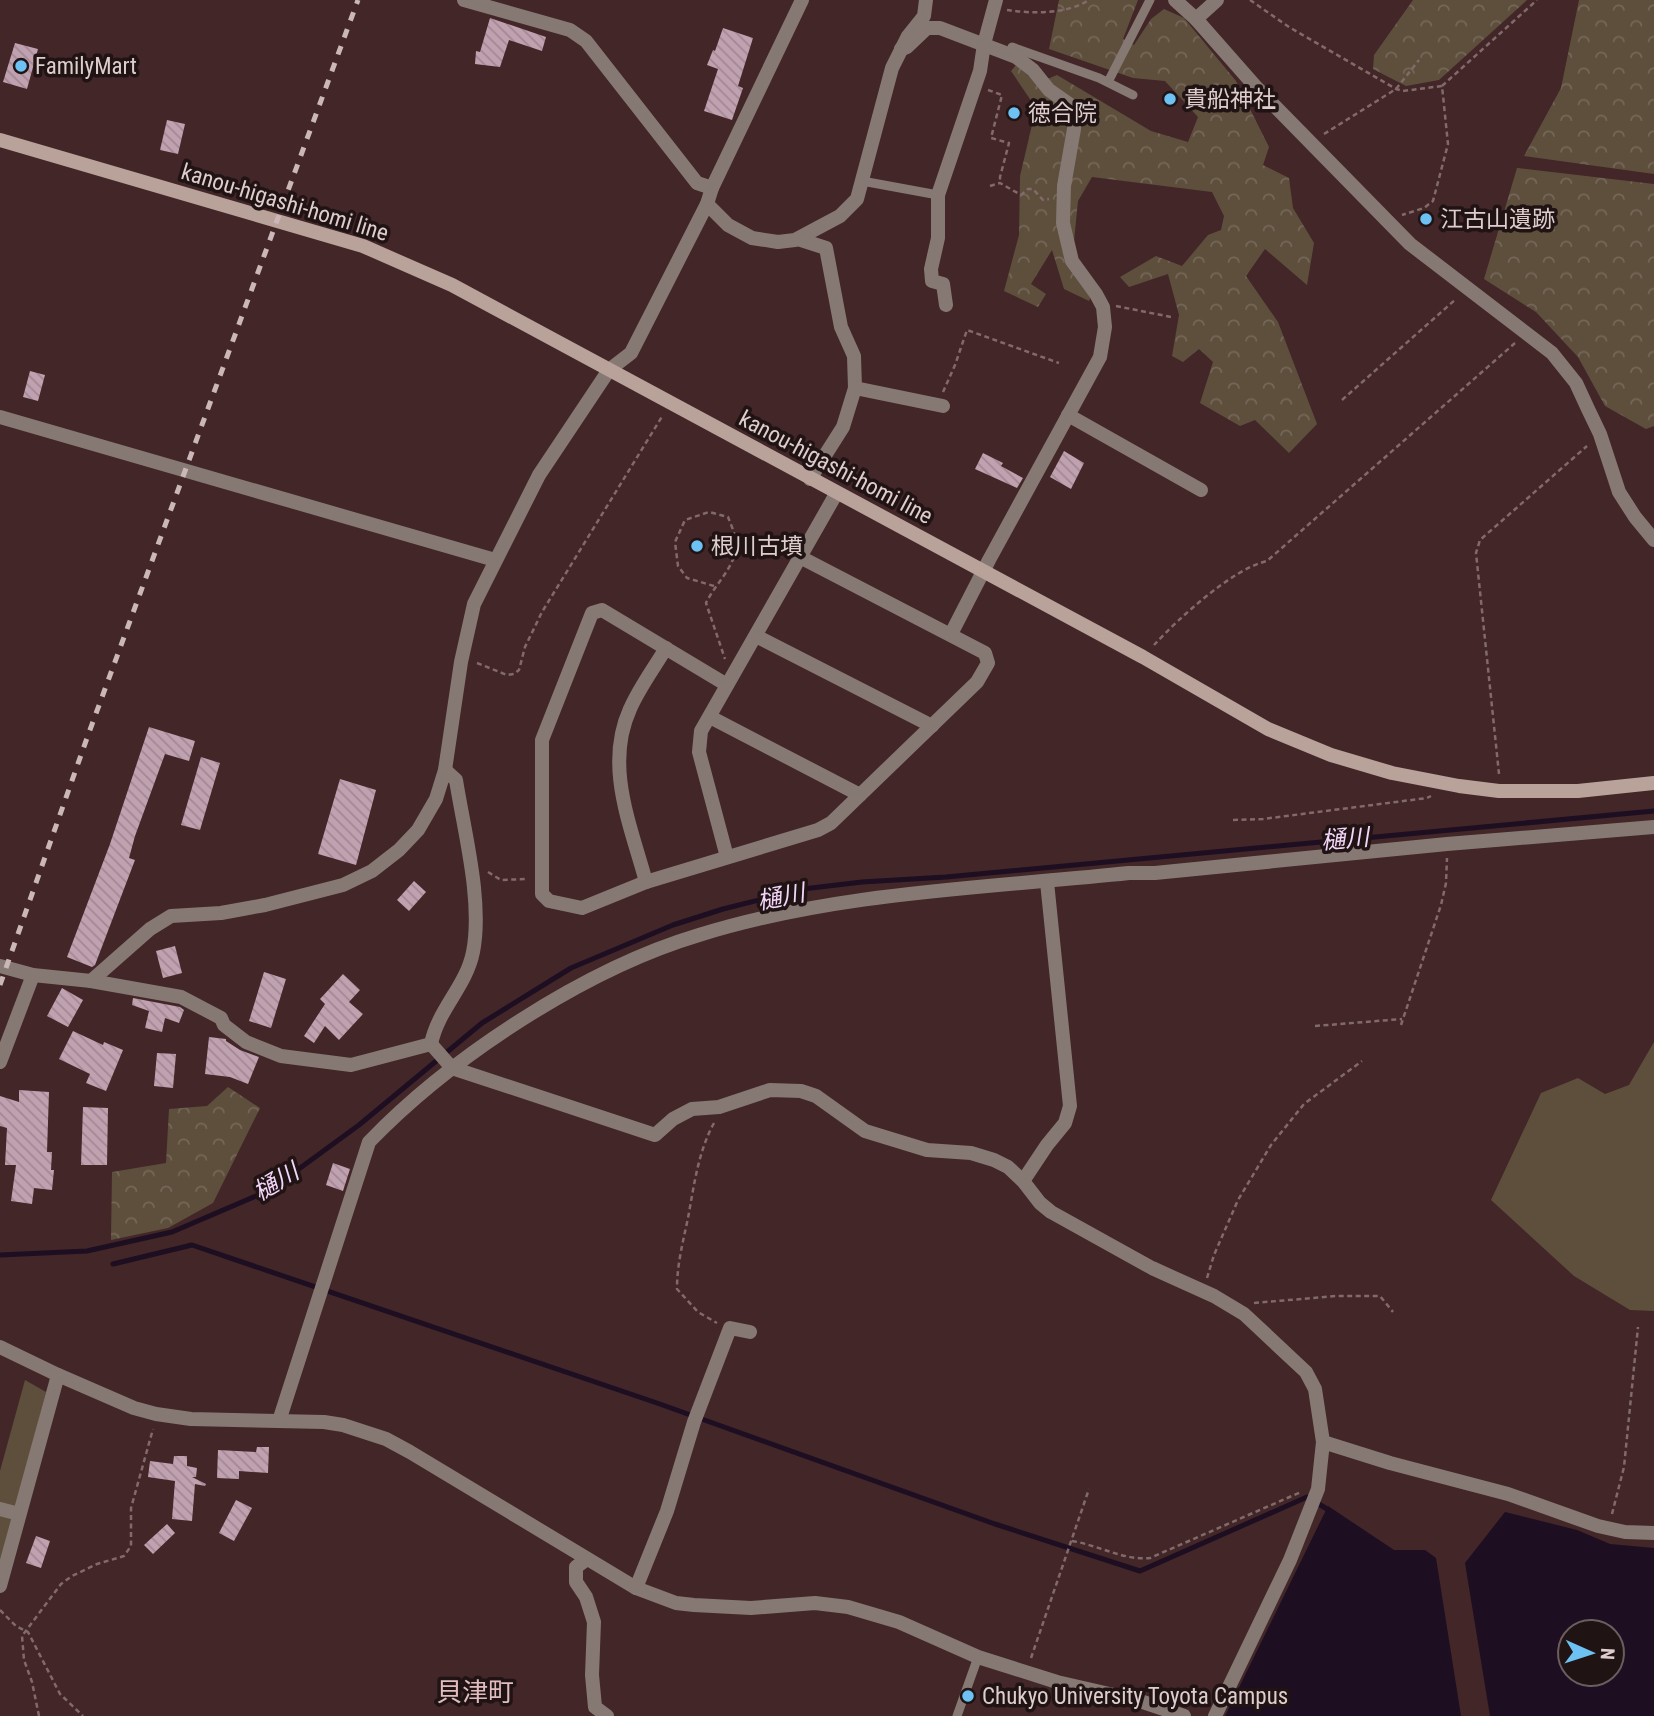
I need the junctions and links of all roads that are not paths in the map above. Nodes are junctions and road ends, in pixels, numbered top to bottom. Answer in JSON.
{"nodes":[{"id":1,"x":464,"y":0,"type":"edge"},
{"id":2,"x":802,"y":0,"type":"edge"},
{"id":3,"x":926,"y":0,"type":"edge"},
{"id":4,"x":1150,"y":0,"type":"edge"},
{"id":5,"x":1175,"y":0,"type":"edge"},
{"id":6,"x":1217,"y":0,"type":"edge"},
{"id":7,"x":995,"y":4,"type":"edge"},
{"id":8,"x":1196,"y":19,"type":"junction"},
{"id":9,"x":984,"y":44,"type":"junction"},
{"id":10,"x":1012,"y":46,"type":"junction"},
{"id":11,"x":901,"y":49,"type":"junction"},
{"id":12,"x":1108,"y":82,"type":"junction"},
{"id":13,"x":1133,"y":95,"type":"dead end"},
{"id":14,"x":0,"y":140,"type":"edge"},
{"id":15,"x":862,"y":181,"type":"junction"},
{"id":16,"x":712,"y":188,"type":"junction"},
{"id":17,"x":939,"y":195,"type":"junction"},
{"id":18,"x":707,"y":204,"type":"junction"},
{"id":19,"x":798,"y":239,"type":"junction"},
{"id":20,"x":946,"y":305,"type":"dead end"},
{"id":21,"x":609,"y":369,"type":"junction"},
{"id":22,"x":855,"y":388,"type":"junction"},
{"id":23,"x":938,"y":405,"type":"road end"},
{"id":24,"x":1068,"y":415,"type":"junction"},
{"id":25,"x":0,"y":417,"type":"edge"},
{"id":26,"x":810,"y":479,"type":"junction"},
{"id":27,"x":1201,"y":490,"type":"dead end"},
{"id":28,"x":836,"y":494,"type":"junction"},
{"id":29,"x":1654,"y":540,"type":"edge"},
{"id":30,"x":800,"y":557,"type":"junction"},
{"id":31,"x":495,"y":560,"type":"junction"},
{"id":32,"x":983,"y":571,"type":"junction"},
{"id":33,"x":951,"y":634,"type":"junction"},
{"id":34,"x":756,"y":636,"type":"junction"},
{"id":35,"x":666,"y":648,"type":"junction"},
{"id":36,"x":729,"y":682,"type":"junction"},
{"id":37,"x":710,"y":717,"type":"junction"},
{"id":38,"x":932,"y":726,"type":"junction"},
{"id":39,"x":445,"y":770,"type":"junction"},
{"id":40,"x":1654,"y":783,"type":"edge"},
{"id":41,"x":860,"y":795,"type":"junction"},
{"id":42,"x":1654,"y":827,"type":"edge"},
{"id":43,"x":727,"y":857,"type":"junction"},
{"id":44,"x":646,"y":882,"type":"junction"},
{"id":45,"x":1047,"y":882,"type":"junction"},
{"id":46,"x":0,"y":966,"type":"edge"},
{"id":47,"x":33,"y":975,"type":"junction"},
{"id":48,"x":91,"y":981,"type":"junction"},
{"id":49,"x":433,"y":1047,"type":"junction"},
{"id":50,"x":0,"y":1062,"type":"edge"},
{"id":51,"x":451,"y":1067,"type":"junction"},
{"id":52,"x":1023,"y":1181,"type":"junction"},
{"id":53,"x":750,"y":1332,"type":"dead end"},
{"id":54,"x":0,"y":1347,"type":"edge"},
{"id":55,"x":58,"y":1375,"type":"junction"},
{"id":56,"x":279,"y":1421,"type":"junction"},
{"id":57,"x":1323,"y":1442,"type":"junction"},
{"id":58,"x":0,"y":1509,"type":"edge"},
{"id":59,"x":19,"y":1514,"type":"junction"},
{"id":60,"x":1654,"y":1533,"type":"edge"},
{"id":61,"x":587,"y":1559,"type":"junction"},
{"id":62,"x":0,"y":1586,"type":"edge"},
{"id":63,"x":636,"y":1588,"type":"junction"},
{"id":64,"x":978,"y":1657,"type":"junction"},
{"id":65,"x":607,"y":1716,"type":"edge"},
{"id":66,"x":957,"y":1716,"type":"edge"},
{"id":67,"x":1184,"y":1716,"type":"edge"},
{"id":68,"x":1215,"y":1716,"type":"edge"}],
"edges":[{"from":1,"to":16,"type":"street"},
{"from":2,"to":16,"type":"street"},
{"from":3,"to":11,"type":"street"},
{"from":4,"to":12,"type":"lane"},
{"from":5,"to":8,"type":"street"},
{"from":6,"to":8,"type":"street"},
{"from":7,"to":9,"type":"street"},
{"from":8,"to":29,"type":"street"},
{"from":9,"to":10,"type":"street"},
{"from":9,"to":11,"type":"street"},
{"from":9,"to":17,"type":"street"},
{"from":10,"to":12,"type":"lane"},
{"from":10,"to":24,"type":"street"},
{"from":11,"to":15,"type":"street"},
{"from":12,"to":13,"type":"lane"},
{"from":14,"to":21,"type":"main road","name":"kanou-higashi-homi line"},
{"from":15,"to":17,"type":"lane"},
{"from":15,"to":19,"type":"street"},
{"from":16,"to":18,"type":"street"},
{"from":17,"to":20,"type":"street"},
{"from":18,"to":19,"type":"street"},
{"from":18,"to":21,"type":"street"},
{"from":19,"to":22,"type":"street"},
{"from":21,"to":26,"type":"main road","name":"kanou-higashi-homi line"},
{"from":21,"to":31,"type":"street"},
{"from":22,"to":23,"type":"street"},
{"from":22,"to":26,"type":"street"},
{"from":24,"to":27,"type":"street"},
{"from":24,"to":32,"type":"street"},
{"from":25,"to":31,"type":"street"},
{"from":26,"to":28,"type":"main road","name":"kanou-higashi-homi line"},
{"from":28,"to":30,"type":"street"},
{"from":28,"to":32,"type":"main road","name":"kanou-higashi-homi line"},
{"from":30,"to":33,"type":"street"},
{"from":30,"to":34,"type":"street"},
{"from":31,"to":39,"type":"street"},
{"from":32,"to":33,"type":"street"},
{"from":32,"to":40,"type":"main road","name":"kanou-higashi-homi line"},
{"from":33,"to":38,"type":"street"},
{"from":34,"to":36,"type":"street"},
{"from":34,"to":38,"type":"street"},
{"from":35,"to":36,"type":"street"},
{"from":35,"to":44,"type":"street"},
{"from":35,"to":44,"type":"street"},
{"from":36,"to":37,"type":"street"},
{"from":37,"to":41,"type":"street"},
{"from":37,"to":43,"type":"street"},
{"from":38,"to":41,"type":"street"},
{"from":39,"to":48,"type":"street"},
{"from":39,"to":49,"type":"street"},
{"from":41,"to":43,"type":"street"},
{"from":42,"to":45,"type":"street"},
{"from":43,"to":44,"type":"street"},
{"from":45,"to":51,"type":"street"},
{"from":45,"to":52,"type":"street"},
{"from":46,"to":47,"type":"street"},
{"from":47,"to":48,"type":"street"},
{"from":47,"to":50,"type":"street"},
{"from":48,"to":49,"type":"street"},
{"from":49,"to":51,"type":"street"},
{"from":51,"to":52,"type":"street"},
{"from":51,"to":56,"type":"street"},
{"from":52,"to":57,"type":"street"},
{"from":53,"to":63,"type":"street"},
{"from":54,"to":55,"type":"street"},
{"from":55,"to":56,"type":"street"},
{"from":55,"to":59,"type":"street"},
{"from":56,"to":61,"type":"street"},
{"from":57,"to":60,"type":"street"},
{"from":57,"to":68,"type":"street"},
{"from":58,"to":59,"type":"street"},
{"from":59,"to":62,"type":"street"},
{"from":61,"to":63,"type":"street"},
{"from":61,"to":65,"type":"street"},
{"from":63,"to":64,"type":"street"},
{"from":64,"to":66,"type":"lane"},
{"from":64,"to":67,"type":"street"}]}
